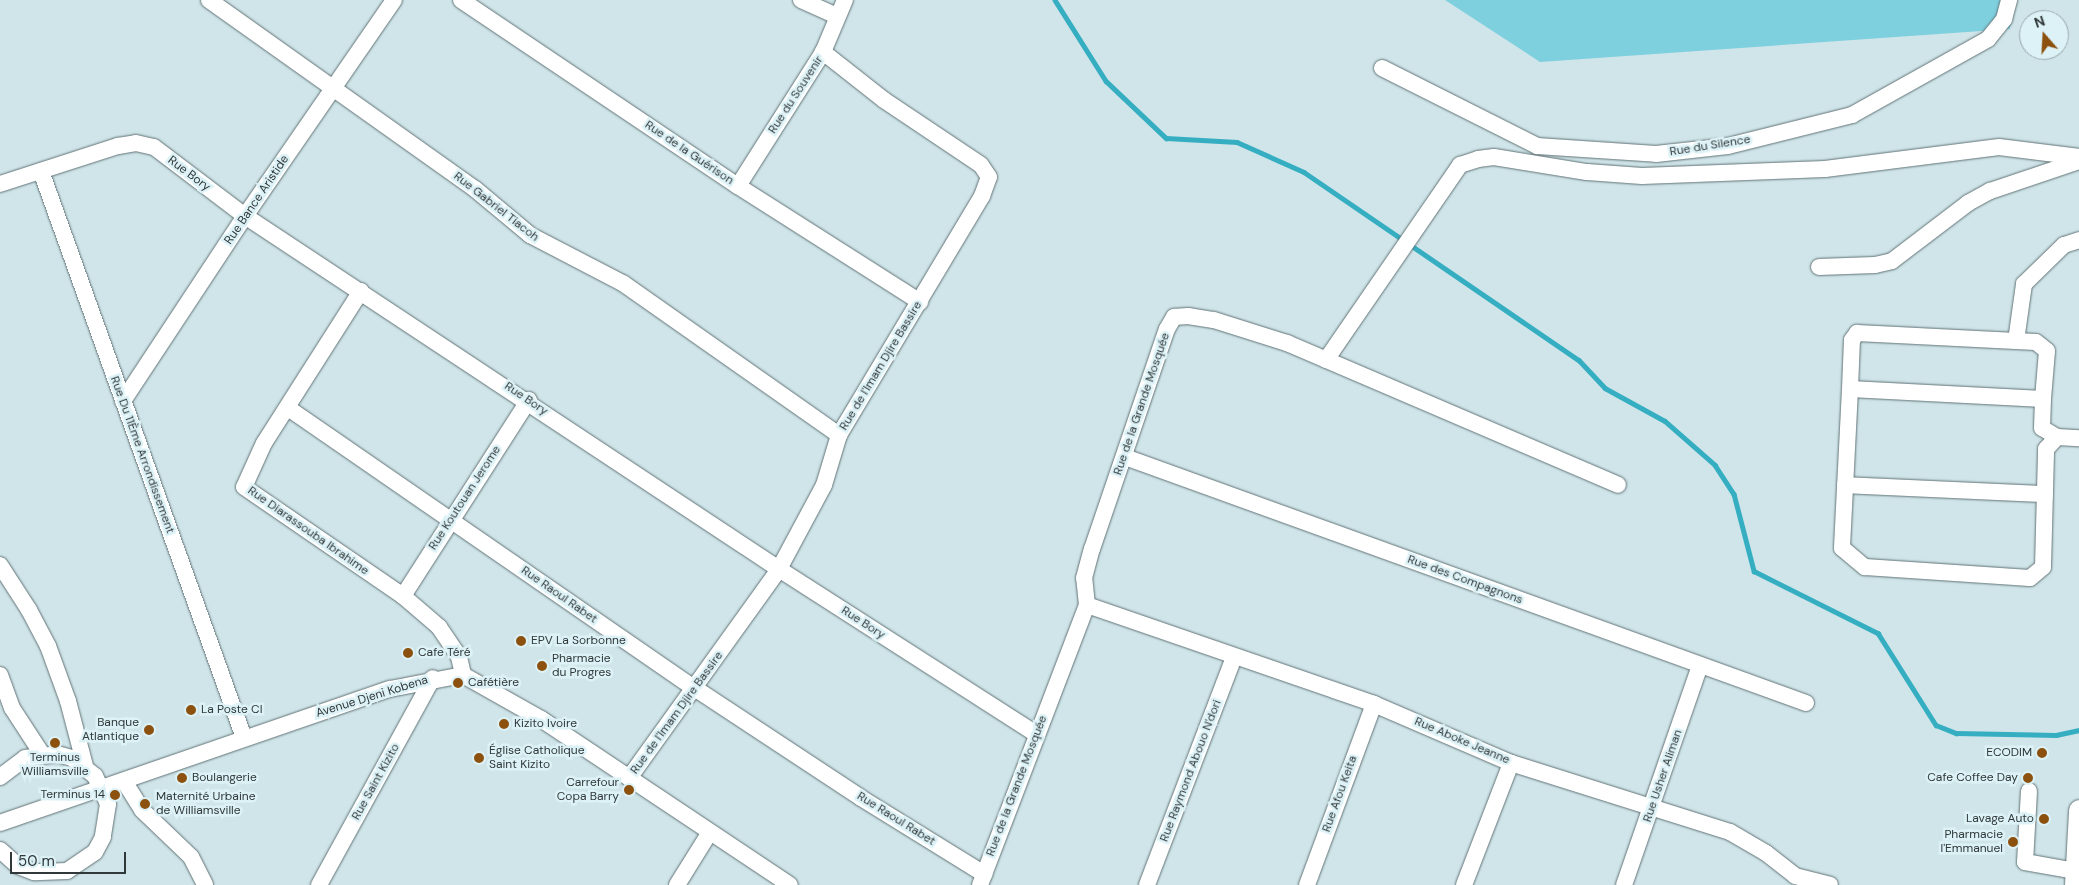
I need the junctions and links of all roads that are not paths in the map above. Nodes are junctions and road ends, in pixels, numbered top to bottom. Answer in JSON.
{"nodes":[{"id":1,"x":209,"y":0,"type":"edge"},
{"id":2,"x":394,"y":0,"type":"edge"},
{"id":3,"x":461,"y":0,"type":"edge"},
{"id":4,"x":801,"y":0,"type":"edge"},
{"id":5,"x":845,"y":0,"type":"edge"},
{"id":6,"x":2009,"y":0,"type":"edge"},
{"id":7,"x":837,"y":16,"type":"junction"},
{"id":8,"x":823,"y":52,"type":"junction"},
{"id":9,"x":1382,"y":68,"type":"dead end"},
{"id":10,"x":332,"y":88,"type":"junction"},
{"id":11,"x":2079,"y":157,"type":"edge"},
{"id":12,"x":2079,"y":161,"type":"edge"},
{"id":13,"x":41,"y":171,"type":"junction"},
{"id":14,"x":0,"y":184,"type":"edge"},
{"id":15,"x":738,"y":186,"type":"junction"},
{"id":16,"x":245,"y":216,"type":"junction"},
{"id":17,"x":2079,"y":240,"type":"edge"},
{"id":18,"x":1819,"y":267,"type":"dead end"},
{"id":19,"x":361,"y":291,"type":"junction"},
{"id":20,"x":920,"y":302,"type":"junction"},
{"id":21,"x":2016,"y":341,"type":"junction"},
{"id":22,"x":1326,"y":360,"type":"junction"},
{"id":23,"x":1850,"y":389,"type":"junction"},
{"id":24,"x":2043,"y":399,"type":"junction"},
{"id":25,"x":529,"y":400,"type":"junction"},
{"id":26,"x":123,"y":401,"type":"junction"},
{"id":27,"x":288,"y":408,"type":"junction"},
{"id":28,"x":839,"y":435,"type":"junction"},
{"id":29,"x":2057,"y":437,"type":"junction"},
{"id":30,"x":2079,"y":438,"type":"edge"},
{"id":31,"x":1125,"y":457,"type":"junction"},
{"id":32,"x":1845,"y":484,"type":"junction"},
{"id":33,"x":1618,"y":486,"type":"dead end"},
{"id":34,"x":2045,"y":494,"type":"junction"},
{"id":35,"x":450,"y":520,"type":"junction"},
{"id":36,"x":0,"y":565,"type":"edge"},
{"id":37,"x":780,"y":569,"type":"junction"},
{"id":38,"x":403,"y":596,"type":"junction"},
{"id":39,"x":1087,"y":605,"type":"junction"},
{"id":40,"x":1234,"y":657,"type":"junction"},
{"id":41,"x":1700,"y":666,"type":"junction"},
{"id":42,"x":0,"y":675,"type":"edge"},
{"id":43,"x":463,"y":675,"type":"junction"},
{"id":44,"x":433,"y":678,"type":"junction"},
{"id":45,"x":696,"y":689,"type":"junction"},
{"id":46,"x":1806,"y":703,"type":"dead end"},
{"id":47,"x":1374,"y":704,"type":"junction"},
{"id":48,"x":1036,"y":734,"type":"junction"},
{"id":49,"x":244,"y":738,"type":"junction"},
{"id":50,"x":42,"y":754,"type":"junction"},
{"id":51,"x":1511,"y":763,"type":"junction"},
{"id":52,"x":85,"y":766,"type":"junction"},
{"id":53,"x":0,"y":777,"type":"edge"},
{"id":54,"x":629,"y":778,"type":"junction"},
{"id":55,"x":124,"y":781,"type":"junction"},
{"id":56,"x":103,"y":788,"type":"junction"},
{"id":57,"x":2029,"y":791,"type":"dead end"},
{"id":58,"x":1653,"y":807,"type":"junction"},
{"id":59,"x":2079,"y":810,"type":"edge"},
{"id":60,"x":0,"y":823,"type":"edge"},
{"id":61,"x":710,"y":832,"type":"junction"},
{"id":62,"x":0,"y":850,"type":"edge"},
{"id":63,"x":2075,"y":878,"type":"edge"},
{"id":64,"x":982,"y":880,"type":"edge"},
{"id":65,"x":1793,"y":880,"type":"edge"},
{"id":66,"x":780,"y":882,"type":"edge"},
{"id":67,"x":205,"y":885,"type":"edge"},
{"id":68,"x":319,"y":885,"type":"edge"},
{"id":69,"x":677,"y":885,"type":"edge"},
{"id":70,"x":1147,"y":885,"type":"edge"},
{"id":71,"x":1307,"y":885,"type":"edge"},
{"id":72,"x":1464,"y":885,"type":"edge"},
{"id":73,"x":1624,"y":885,"type":"edge"},
{"id":74,"x":1830,"y":885,"type":"edge"}],
"edges":[{"from":1,"to":10,"type":"street","name":"Rue Gabriel Tiacoh"},
{"from":2,"to":10,"type":"street","name":"Rue Bance Aristide"},
{"from":3,"to":15,"type":"street","name":"Rue de la Guérison"},
{"from":4,"to":7,"type":"street"},
{"from":5,"to":7,"type":"street","name":"Rue du Souvenir"},
{"from":6,"to":9,"type":"street","name":"Rue du Silence"},
{"from":7,"to":8,"type":"street","name":"Rue du Souvenir"},
{"from":8,"to":15,"type":"street","name":"Rue du Souvenir"},
{"from":8,"to":20,"type":"street","name":"Rue de l'Imam Djire Bassire"},
{"from":10,"to":16,"type":"street","name":"Rue Bance Aristide"},
{"from":10,"to":28,"type":"street","name":"Rue Gabriel Tiacoh"},
{"from":11,"to":22,"type":"street"},
{"from":12,"to":18,"type":"street"},
{"from":13,"to":14,"type":"street","name":"Rue Bory"},
{"from":13,"to":16,"type":"street","name":"Rue Bory"},
{"from":13,"to":26,"type":"street","name":"Rue Du 11Ème Arrondissement"},
{"from":15,"to":20,"type":"street","name":"Rue de la Guérison"},
{"from":16,"to":19,"type":"street","name":"Rue Bory"},
{"from":16,"to":26,"type":"street","name":"Rue Bance Aristide"},
{"from":17,"to":21,"type":"street"},
{"from":19,"to":25,"type":"street","name":"Rue Bory"},
{"from":19,"to":27,"type":"street","name":"Rue Diarassouba Ibrahime"},
{"from":20,"to":28,"type":"street","name":"Rue de l'Imam Djire Bassire"},
{"from":21,"to":23,"type":"street"},
{"from":21,"to":24,"type":"street"},
{"from":22,"to":31,"type":"street","name":"Rue de la Grande Mosquée"},
{"from":22,"to":33,"type":"street","name":"Rue de la Grande Mosquée"},
{"from":23,"to":24,"type":"street"},
{"from":23,"to":32,"type":"street"},
{"from":24,"to":29,"type":"street"},
{"from":25,"to":35,"type":"street","name":"Rue Koutouan Jerome"},
{"from":25,"to":37,"type":"street","name":"Rue Bory"},
{"from":26,"to":49,"type":"street","name":"Rue Du 11Ème Arrondissement"},
{"from":27,"to":35,"type":"street","name":"Rue Raoul Rabet"},
{"from":27,"to":38,"type":"street","name":"Rue Diarassouba Ibrahime"},
{"from":28,"to":37,"type":"street","name":"Rue de l'Imam Djire Bassire"},
{"from":29,"to":30,"type":"street"},
{"from":29,"to":34,"type":"street"},
{"from":31,"to":39,"type":"street","name":"Rue de la Grande Mosquée"},
{"from":31,"to":41,"type":"street","name":"Rue des Compagnons"},
{"from":32,"to":34,"type":"street"},
{"from":32,"to":34,"type":"street"},
{"from":35,"to":38,"type":"street","name":"Rue Koutouan Jerome"},
{"from":35,"to":45,"type":"street","name":"Rue Raoul Rabet"},
{"from":36,"to":52,"type":"street"},
{"from":37,"to":45,"type":"street","name":"Rue de l'Imam Djire Bassire"},
{"from":37,"to":48,"type":"street","name":"Rue Bory"},
{"from":38,"to":43,"type":"street","name":"Rue Diarassouba Ibrahime"},
{"from":39,"to":40,"type":"street","name":"Rue Aboke Jeanne"},
{"from":39,"to":48,"type":"street","name":"Rue de la Grande Mosquée"},
{"from":40,"to":47,"type":"street","name":"Rue Aboke Jeanne"},
{"from":40,"to":70,"type":"street","name":"Rue Raymond Abouo N'dori"},
{"from":41,"to":46,"type":"street","name":"Rue des Compagnons"},
{"from":41,"to":58,"type":"street","name":"Rue Usher Aliman"},
{"from":42,"to":50,"type":"street"},
{"from":43,"to":44,"type":"street","name":"Avenue Djeni Kobena"},
{"from":43,"to":54,"type":"street"},
{"from":44,"to":49,"type":"street","name":"Avenue Djeni Kobena"},
{"from":44,"to":68,"type":"street","name":"Rue Saint Kizito"},
{"from":45,"to":54,"type":"street","name":"Rue de l'Imam Djire Bassire"},
{"from":45,"to":64,"type":"street","name":"Rue Raoul Rabet"},
{"from":47,"to":51,"type":"street","name":"Rue Aboke Jeanne"},
{"from":47,"to":71,"type":"street","name":"Rue Afou Keita"},
{"from":48,"to":64,"type":"street","name":"Rue de la Grande Mosquée"},
{"from":49,"to":55,"type":"street","name":"Avenue Djeni Kobena"},
{"from":50,"to":52,"type":"street"},
{"from":50,"to":53,"type":"street"},
{"from":51,"to":58,"type":"street","name":"Rue Aboke Jeanne"},
{"from":51,"to":72,"type":"street"},
{"from":52,"to":56,"type":"street"},
{"from":54,"to":61,"type":"street"},
{"from":55,"to":56,"type":"street","name":"Avenue Djeni Kobena"},
{"from":55,"to":67,"type":"street"},
{"from":56,"to":60,"type":"street","name":"Avenue Djeni Kobena"},
{"from":56,"to":62,"type":"street"},
{"from":57,"to":63,"type":"street"},
{"from":58,"to":65,"type":"street","name":"Rue Aboke Jeanne"},
{"from":58,"to":73,"type":"street","name":"Rue Usher Aliman"},
{"from":59,"to":63,"type":"main road"},
{"from":61,"to":66,"type":"street"},
{"from":61,"to":69,"type":"street"},
{"from":65,"to":74,"type":"street","name":"Rue Aboke Jeanne"}]}
